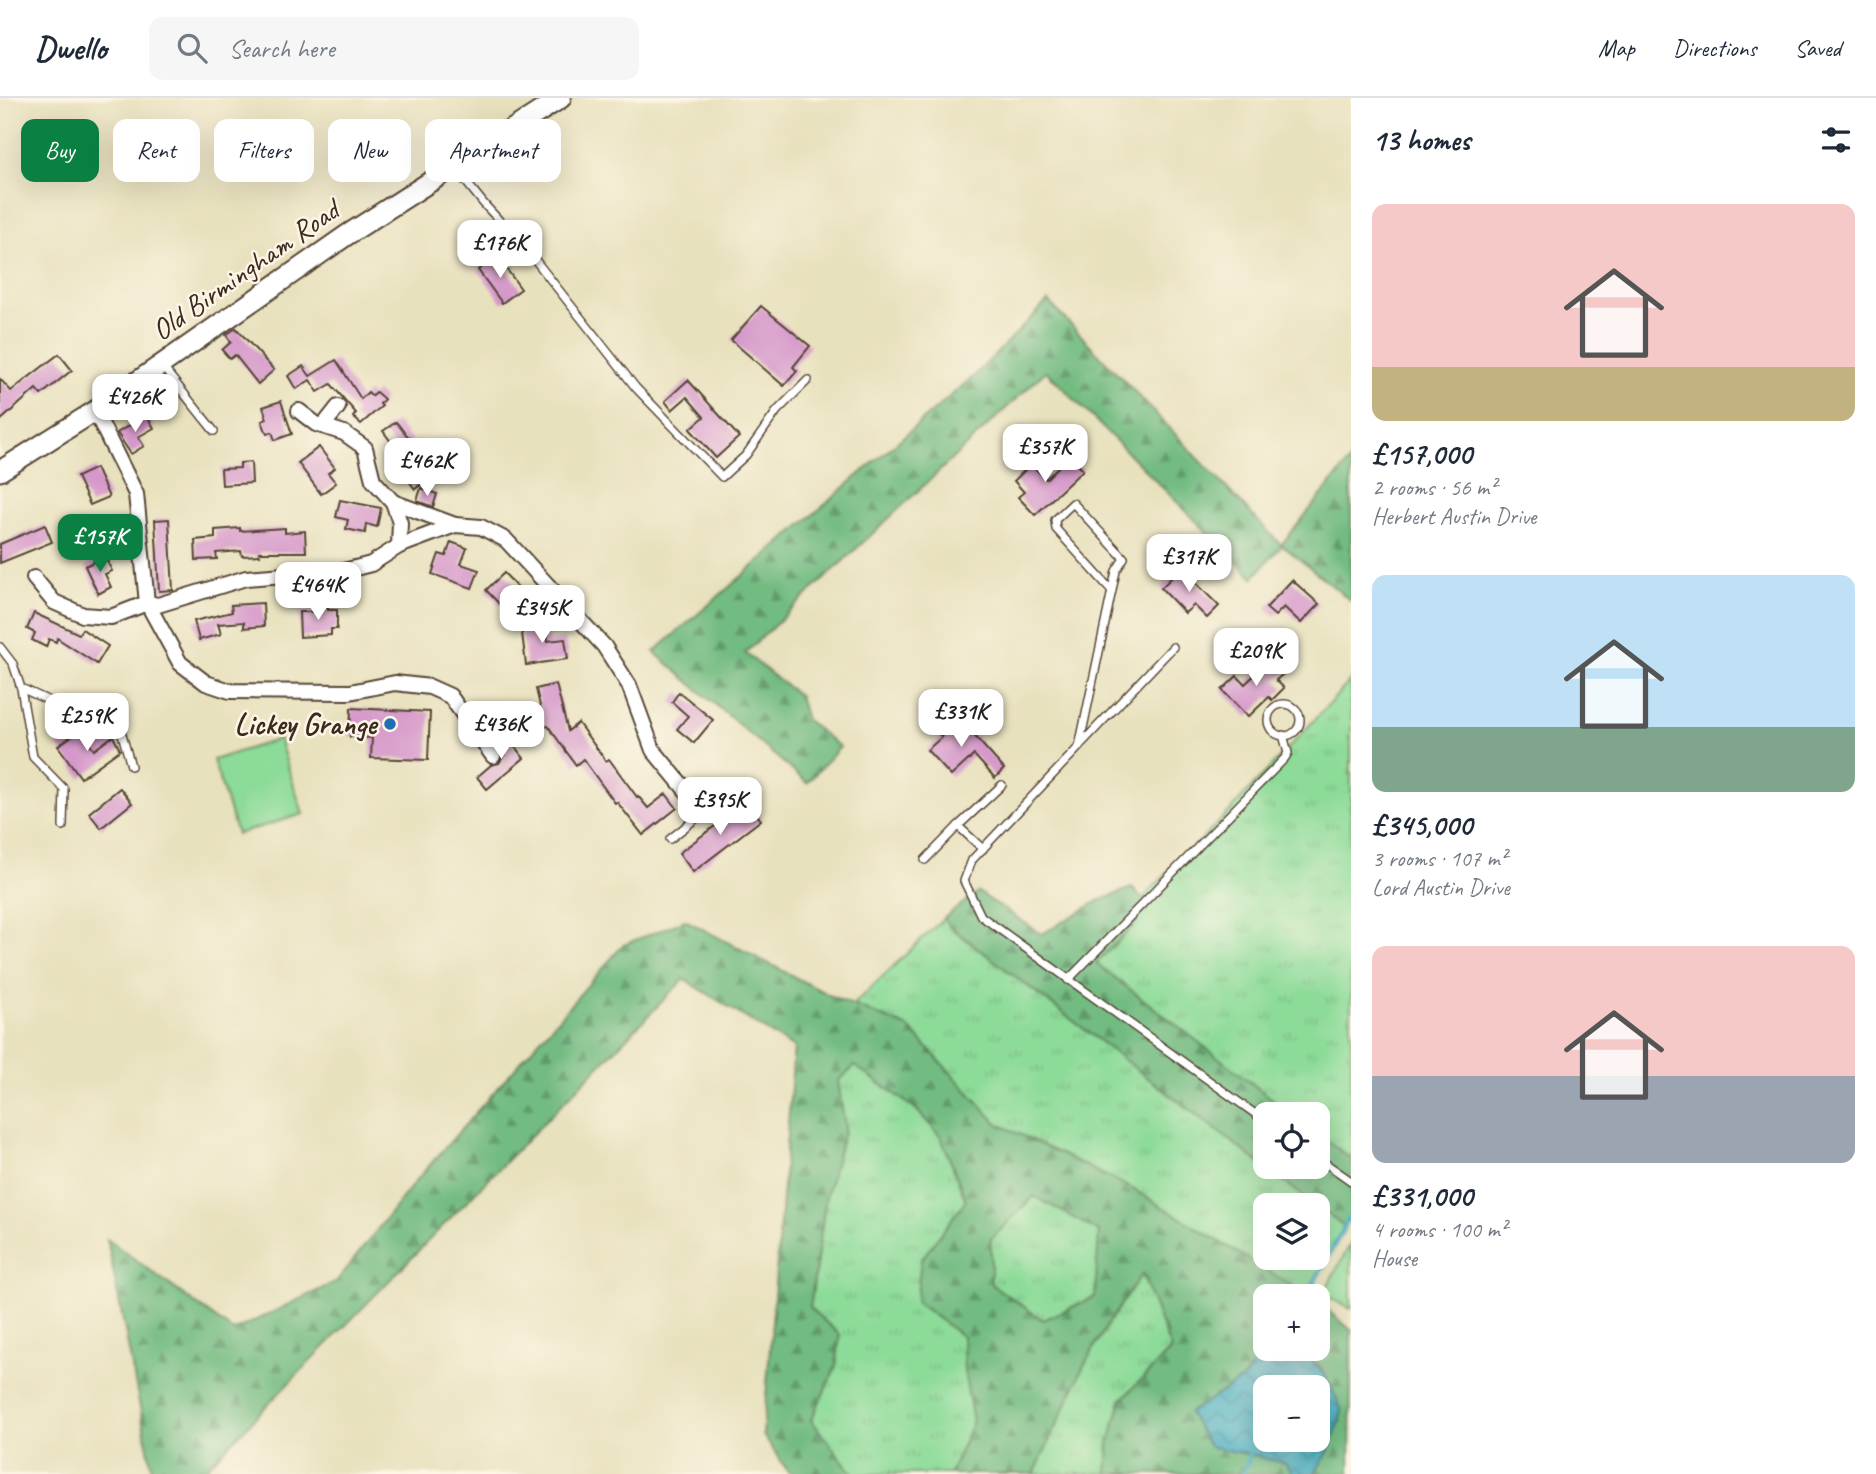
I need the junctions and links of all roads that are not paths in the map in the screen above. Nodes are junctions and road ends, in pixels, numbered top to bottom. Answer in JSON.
{"nodes":[{"id":1,"x":561,"y":98,"type":"edge"},
{"id":2,"x":528,"y":119,"type":"edge"},
{"id":3,"x":430,"y":182,"type":"edge"},
{"id":4,"x":466,"y":182,"type":"edge"},
{"id":5,"x":161,"y":365,"type":"junction"},
{"id":6,"x":807,"y":380,"type":"dead end"},
{"id":7,"x":338,"y":407,"type":"dead end"},
{"id":8,"x":95,"y":411,"type":"junction"},
{"id":9,"x":299,"y":411,"type":"dead end"},
{"id":10,"x":324,"y":426,"type":"junction"},
{"id":11,"x":214,"y":431,"type":"dead end"},
{"id":12,"x":0,"y":471,"type":"edge"},
{"id":13,"x":393,"y":502,"type":"junction"},
{"id":14,"x":455,"y":525,"type":"junction"},
{"id":15,"x":399,"y":546,"type":"junction"},
{"id":16,"x":34,"y":578,"type":"dead end"},
{"id":17,"x":1112,"y":591,"type":"junction"},
{"id":18,"x":147,"y":603,"type":"junction"},
{"id":19,"x":0,"y":647,"type":"edge"},
{"id":20,"x":1173,"y":647,"type":"dead end"},
{"id":21,"x":22,"y":688,"type":"junction"},
{"id":22,"x":1283,"y":735,"type":"junction"},
{"id":23,"x":1079,"y":747,"type":"junction"},
{"id":24,"x":493,"y":756,"type":"dead end"},
{"id":25,"x":131,"y":766,"type":"dead end"},
{"id":26,"x":1002,"y":785,"type":"dead end"},
{"id":27,"x":744,"y":786,"type":"dead end"},
{"id":28,"x":704,"y":812,"type":"junction"},
{"id":29,"x":63,"y":826,"type":"dead end"},
{"id":30,"x":958,"y":826,"type":"junction"},
{"id":31,"x":670,"y":839,"type":"dead end"},
{"id":32,"x":983,"y":849,"type":"junction"},
{"id":33,"x":925,"y":860,"type":"dead end"},
{"id":34,"x":1069,"y":980,"type":"junction"},
{"id":35,"x":1253,"y":1112,"type":"edge"},
{"id":36,"x":1330,"y":1166,"type":"edge"},
{"id":37,"x":1351,"y":1181,"type":"edge"}],
"edges":[{"from":1,"to":2,"type":"main road","name":"Old Birmingham Road"},
{"from":3,"to":5,"type":"main road","name":"Old Birmingham Road"},
{"from":4,"to":6,"type":"lane"},
{"from":5,"to":8,"type":"main road","name":"Old Birmingham Road"},
{"from":5,"to":11,"type":"lane"},
{"from":7,"to":10,"type":"street"},
{"from":8,"to":12,"type":"main road","name":"Old Birmingham Road"},
{"from":8,"to":18,"type":"street"},
{"from":9,"to":10,"type":"street"},
{"from":10,"to":13,"type":"street"},
{"from":13,"to":14,"type":"street"},
{"from":13,"to":15,"type":"street"},
{"from":14,"to":15,"type":"street"},
{"from":14,"to":28,"type":"street"},
{"from":15,"to":18,"type":"street"},
{"from":16,"to":18,"type":"street"},
{"from":17,"to":17,"type":"lane"},
{"from":17,"to":23,"type":"lane"},
{"from":18,"to":24,"type":"street"},
{"from":19,"to":21,"type":"lane"},
{"from":20,"to":23,"type":"lane"},
{"from":21,"to":25,"type":"lane"},
{"from":21,"to":29,"type":"lane"},
{"from":22,"to":22,"type":"lane"},
{"from":22,"to":34,"type":"lane"},
{"from":23,"to":32,"type":"lane"},
{"from":26,"to":30,"type":"lane"},
{"from":27,"to":28,"type":"lane"},
{"from":28,"to":31,"type":"lane"},
{"from":30,"to":32,"type":"lane"},
{"from":30,"to":33,"type":"lane"},
{"from":32,"to":34,"type":"lane"},
{"from":34,"to":35,"type":"lane"},
{"from":36,"to":37,"type":"lane"}]}
